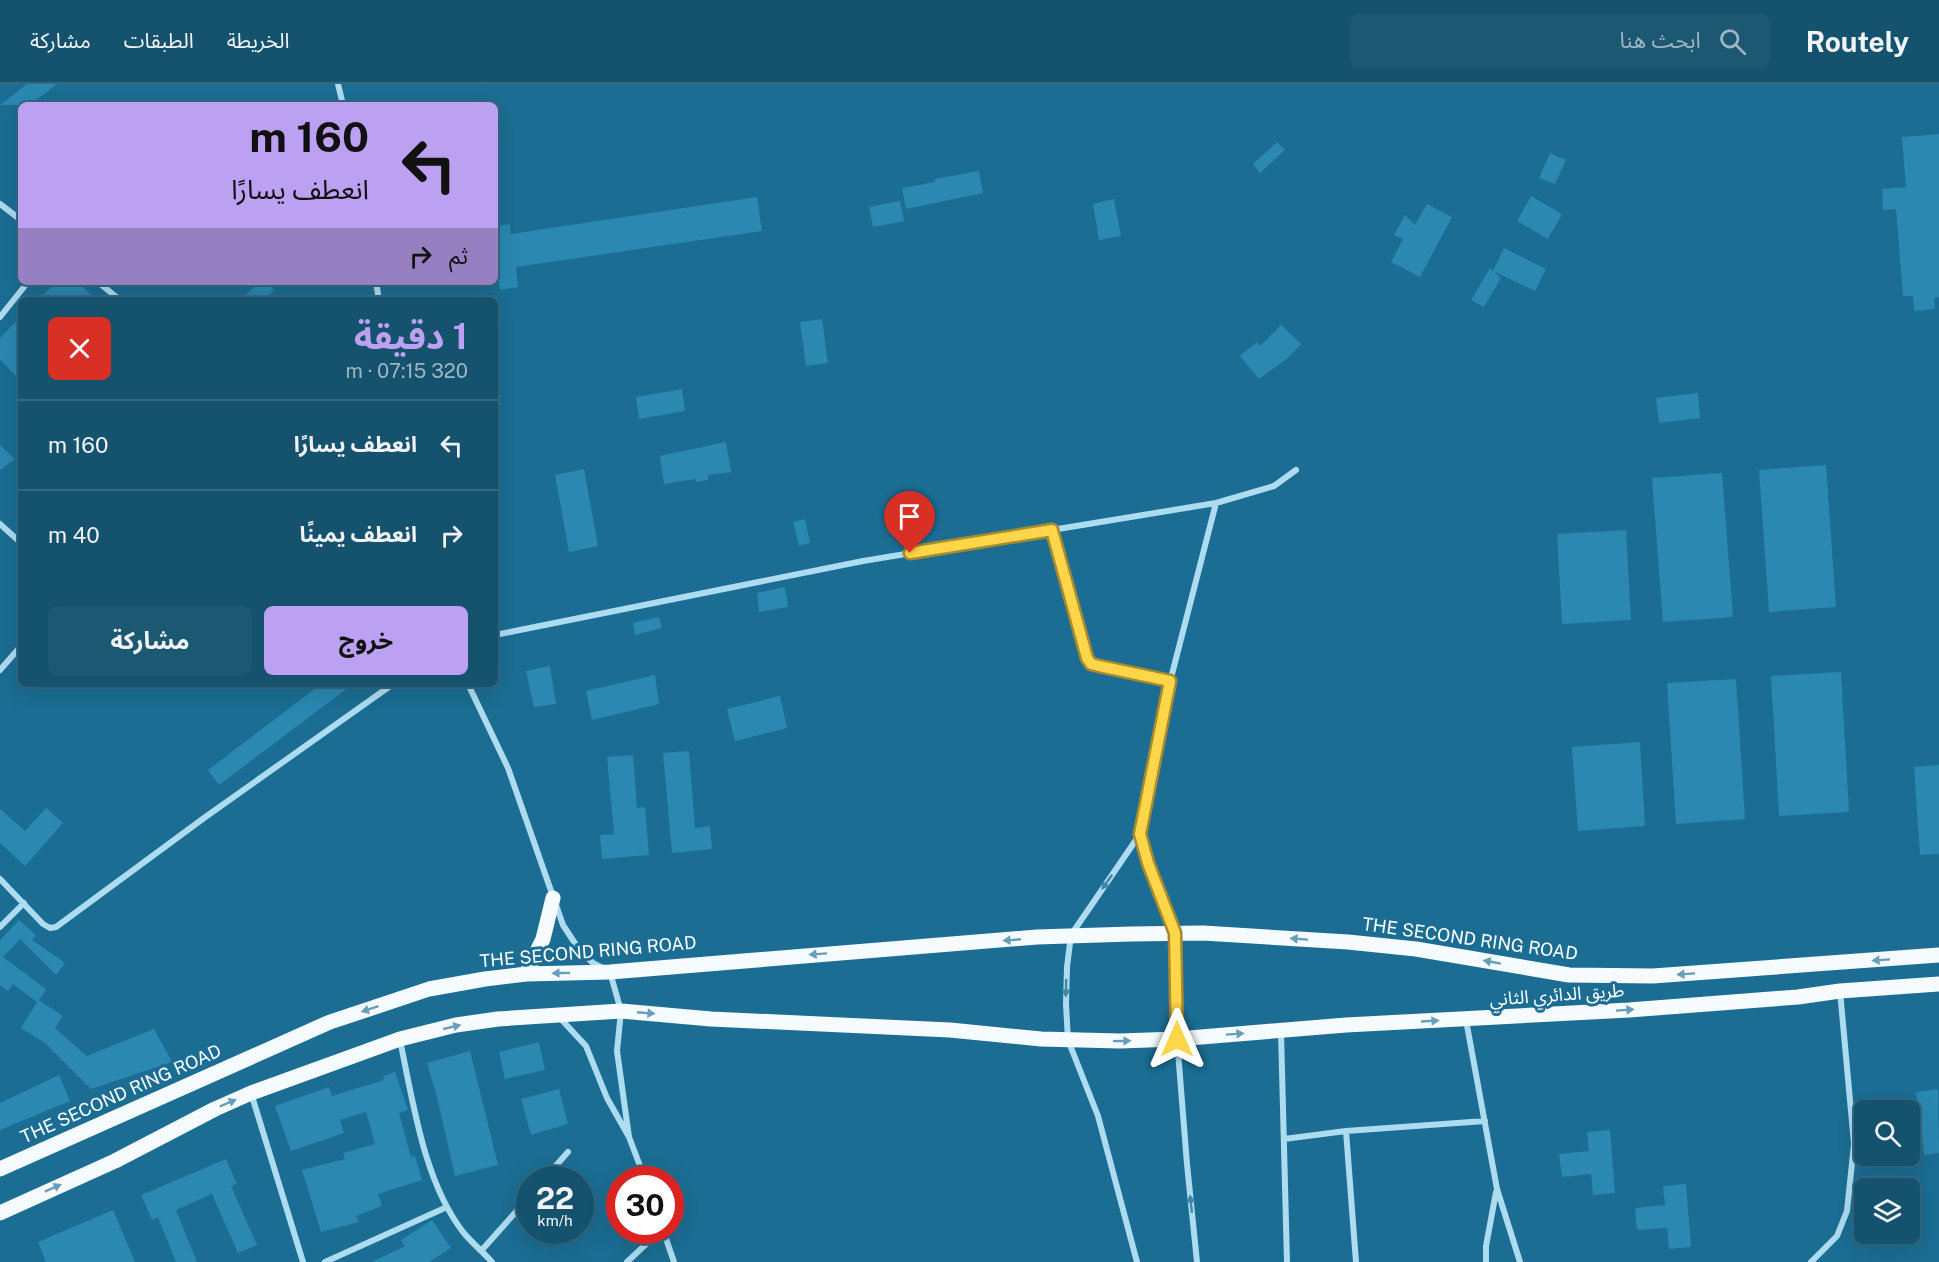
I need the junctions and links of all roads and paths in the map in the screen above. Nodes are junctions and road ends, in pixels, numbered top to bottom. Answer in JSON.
{"nodes":[{"id":1,"x":338,"y":84,"type":"edge"},
{"id":2,"x":342,"y":102,"type":"edge"},
{"id":3,"x":0,"y":204,"type":"edge"},
{"id":4,"x":18,"y":218,"type":"edge"},
{"id":5,"x":26,"y":285,"type":"edge"},
{"id":6,"x":102,"y":285,"type":"edge"},
{"id":7,"x":116,"y":297,"type":"edge"},
{"id":8,"x":0,"y":316,"type":"edge"},
{"id":9,"x":1296,"y":471,"type":"dead end"},
{"id":10,"x":1216,"y":503,"type":"junction"},
{"id":11,"x":0,"y":524,"type":"edge"},
{"id":12,"x":1052,"y":530,"type":"junction"},
{"id":13,"x":18,"y":540,"type":"edge"},
{"id":14,"x":498,"y":634,"type":"edge"},
{"id":15,"x":18,"y":649,"type":"edge"},
{"id":16,"x":0,"y":670,"type":"edge"},
{"id":17,"x":1170,"y":681,"type":"junction"},
{"id":18,"x":389,"y":687,"type":"edge"},
{"id":19,"x":469,"y":687,"type":"edge"},
{"id":20,"x":1140,"y":834,"type":"junction"},
{"id":21,"x":0,"y":879,"type":"edge"},
{"id":22,"x":553,"y":898,"type":"junction"},
{"id":23,"x":24,"y":903,"type":"junction"},
{"id":24,"x":0,"y":927,"type":"edge"},
{"id":25,"x":1175,"y":933,"type":"junction"},
{"id":26,"x":1071,"y":935,"type":"junction"},
{"id":27,"x":1939,"y":955,"type":"edge"},
{"id":28,"x":610,"y":972,"type":"junction"},
{"id":29,"x":526,"y":974,"type":"junction"},
{"id":30,"x":1939,"y":984,"type":"edge"},
{"id":31,"x":1840,"y":991,"type":"junction"},
{"id":32,"x":621,"y":1011,"type":"junction"},
{"id":33,"x":558,"y":1016,"type":"junction"},
{"id":34,"x":1466,"y":1020,"type":"junction"},
{"id":35,"x":1281,"y":1031,"type":"junction"},
{"id":36,"x":400,"y":1038,"type":"junction"},
{"id":37,"x":1177,"y":1039,"type":"junction"},
{"id":38,"x":1068,"y":1040,"type":"junction"},
{"id":39,"x":251,"y":1093,"type":"junction"},
{"id":40,"x":1485,"y":1121,"type":"junction"},
{"id":41,"x":1346,"y":1131,"type":"junction"},
{"id":42,"x":629,"y":1137,"type":"junction"},
{"id":43,"x":1284,"y":1139,"type":"junction"},
{"id":44,"x":568,"y":1152,"type":"dead end"},
{"id":45,"x":556,"y":1166,"type":"edge"},
{"id":46,"x":640,"y":1166,"type":"edge"},
{"id":47,"x":0,"y":1169,"type":"edge"},
{"id":48,"x":1497,"y":1189,"type":"junction"},
{"id":49,"x":447,"y":1207,"type":"junction"},
{"id":50,"x":516,"y":1212,"type":"edge"},
{"id":51,"x":0,"y":1213,"type":"edge"},
{"id":52,"x":647,"y":1244,"type":"edge"},
{"id":53,"x":667,"y":1244,"type":"edge"},
{"id":54,"x":482,"y":1251,"type":"junction"},
{"id":55,"x":303,"y":1262,"type":"edge"},
{"id":56,"x":325,"y":1262,"type":"edge"},
{"id":57,"x":492,"y":1262,"type":"edge"},
{"id":58,"x":627,"y":1262,"type":"edge"},
{"id":59,"x":674,"y":1262,"type":"edge"},
{"id":60,"x":1137,"y":1262,"type":"edge"},
{"id":61,"x":1197,"y":1262,"type":"edge"},
{"id":62,"x":1287,"y":1262,"type":"edge"},
{"id":63,"x":1356,"y":1262,"type":"edge"},
{"id":64,"x":1486,"y":1262,"type":"edge"},
{"id":65,"x":1521,"y":1262,"type":"edge"},
{"id":66,"x":1811,"y":1262,"type":"edge"}],
"edges":[{"from":1,"to":2,"type":"street"},
{"from":3,"to":4,"type":"street"},
{"from":5,"to":8,"type":"street"},
{"from":6,"to":7,"type":"street"},
{"from":9,"to":10,"type":"street"},
{"from":10,"to":12,"type":"street"},
{"from":10,"to":17,"type":"street"},
{"from":11,"to":13,"type":"street"},
{"from":12,"to":14,"type":"street"},
{"from":12,"to":17,"type":"street"},
{"from":15,"to":16,"type":"street"},
{"from":17,"to":20,"type":"street"},
{"from":18,"to":23,"type":"street"},
{"from":19,"to":22,"type":"street"},
{"from":20,"to":25,"type":"street"},
{"from":20,"to":26,"type":"street","one_way":true},
{"from":21,"to":23,"type":"street"},
{"from":22,"to":28,"type":"street"},
{"from":22,"to":29,"type":"main road"},
{"from":23,"to":24,"type":"street"},
{"from":25,"to":26,"type":"main road","name":"THE SECOND RING ROAD"},
{"from":27,"to":25,"type":"main road","name":"THE SECOND RING ROAD","one_way":true},
{"from":25,"to":37,"type":"street"},
{"from":26,"to":28,"type":"main road","name":"THE SECOND RING ROAD","one_way":true},
{"from":26,"to":38,"type":"street","one_way":true},
{"from":28,"to":29,"type":"main road","name":"THE SECOND RING ROAD","one_way":true},
{"from":28,"to":32,"type":"street"},
{"from":29,"to":47,"type":"main road","name":"THE SECOND RING ROAD","one_way":true},
{"from":30,"to":31,"type":"main road","name":"طريق الدائري الثاني"},
{"from":34,"to":31,"type":"main road","name":"طريق الدائري الثاني","one_way":true},
{"from":31,"to":66,"type":"street"},
{"from":32,"to":33,"type":"main road"},
{"from":32,"to":38,"type":"main road","one_way":true},
{"from":32,"to":42,"type":"street"},
{"from":36,"to":33,"type":"main road","one_way":true},
{"from":33,"to":42,"type":"street"},
{"from":35,"to":34,"type":"main road","name":"طريق الدائري الثاني","one_way":true},
{"from":34,"to":40,"type":"street"},
{"from":37,"to":35,"type":"main road","name":"طريق الدائري الثاني","one_way":true},
{"from":35,"to":43,"type":"street"},
{"from":36,"to":39,"type":"main road"},
{"from":36,"to":49,"type":"street"},
{"from":38,"to":37,"type":"main road","name":"طريق الدائري الثاني","one_way":true},
{"from":61,"to":37,"type":"street","one_way":true},
{"from":38,"to":60,"type":"street"},
{"from":51,"to":39,"type":"main road","one_way":true},
{"from":39,"to":55,"type":"street"},
{"from":40,"to":41,"type":"street"},
{"from":40,"to":48,"type":"street"},
{"from":41,"to":43,"type":"street"},
{"from":41,"to":63,"type":"street"},
{"from":42,"to":46,"type":"street"},
{"from":43,"to":62,"type":"street"},
{"from":44,"to":45,"type":"street"},
{"from":48,"to":64,"type":"street"},
{"from":48,"to":65,"type":"street"},
{"from":49,"to":54,"type":"street"},
{"from":49,"to":56,"type":"street"},
{"from":50,"to":54,"type":"street"},
{"from":52,"to":58,"type":"street"},
{"from":53,"to":59,"type":"street"},
{"from":54,"to":57,"type":"street"}]}
